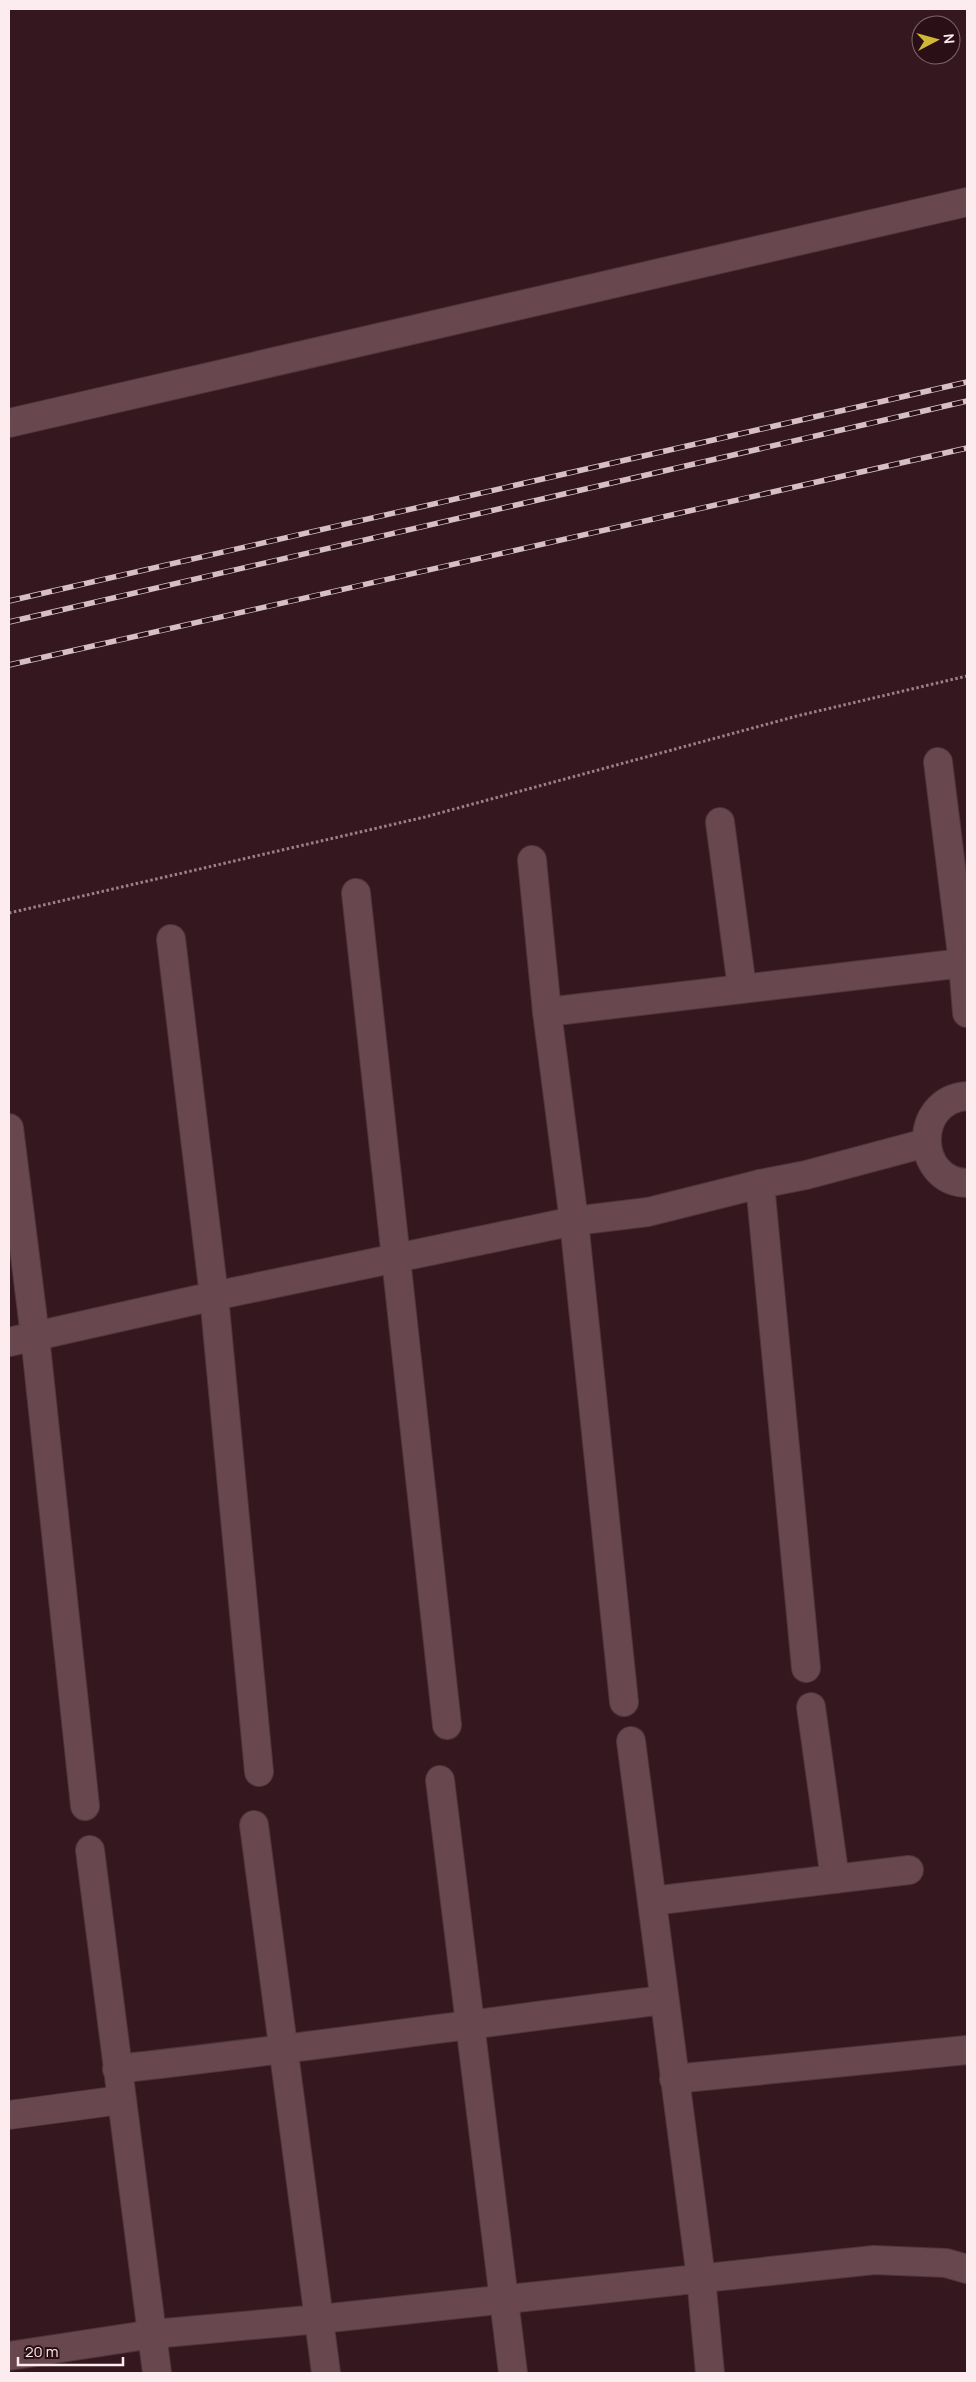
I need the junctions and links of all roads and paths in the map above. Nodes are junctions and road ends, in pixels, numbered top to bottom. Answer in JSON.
{"nodes":[{"id":1,"x":967,"y":202,"type":"edge"},
{"id":2,"x":9,"y":423,"type":"edge"},
{"id":3,"x":967,"y":676,"type":"edge"},
{"id":4,"x":938,"y":762,"type":"dead end"},
{"id":5,"x":720,"y":822,"type":"dead end"},
{"id":6,"x":532,"y":860,"type":"dead end"},
{"id":7,"x":356,"y":893,"type":"dead end"},
{"id":8,"x":9,"y":913,"type":"edge"},
{"id":9,"x":171,"y":940,"type":"dead end"},
{"id":10,"x":963,"y":963,"type":"junction"},
{"id":11,"x":742,"y":988,"type":"junction"},
{"id":12,"x":547,"y":1012,"type":"junction"},
{"id":13,"x":967,"y":1013,"type":"edge"},
{"id":14,"x":967,"y":1096,"type":"edge"},
{"id":15,"x":9,"y":1128,"type":"edge"},
{"id":16,"x":926,"y":1143,"type":"junction"},
{"id":17,"x":967,"y":1183,"type":"edge"},
{"id":18,"x":760,"y":1184,"type":"junction"},
{"id":19,"x":574,"y":1221,"type":"junction"},
{"id":20,"x":396,"y":1258,"type":"junction"},
{"id":21,"x":214,"y":1296,"type":"junction"},
{"id":22,"x":35,"y":1336,"type":"junction"},
{"id":23,"x":9,"y":1342,"type":"edge"},
{"id":24,"x":806,"y":1668,"type":"dead end"},
{"id":25,"x":624,"y":1702,"type":"dead end"},
{"id":26,"x":811,"y":1707,"type":"dead end"},
{"id":27,"x":447,"y":1725,"type":"dead end"},
{"id":28,"x":631,"y":1741,"type":"dead end"},
{"id":29,"x":259,"y":1772,"type":"dead end"},
{"id":30,"x":440,"y":1780,"type":"dead end"},
{"id":31,"x":85,"y":1806,"type":"dead end"},
{"id":32,"x":254,"y":1826,"type":"dead end"},
{"id":33,"x":90,"y":1850,"type":"dead end"},
{"id":34,"x":909,"y":1870,"type":"dead end"},
{"id":35,"x":835,"y":1878,"type":"junction"},
{"id":36,"x":652,"y":1901,"type":"junction"},
{"id":37,"x":664,"y":2000,"type":"junction"},
{"id":38,"x":469,"y":2024,"type":"junction"},
{"id":39,"x":967,"y":2050,"type":"edge"},
{"id":40,"x":283,"y":2051,"type":"junction"},
{"id":41,"x":117,"y":2069,"type":"junction"},
{"id":42,"x":674,"y":2079,"type":"junction"},
{"id":43,"x":121,"y":2100,"type":"junction"},
{"id":44,"x":9,"y":2115,"type":"edge"},
{"id":45,"x":960,"y":2262,"type":"edge"},
{"id":46,"x":701,"y":2278,"type":"junction"},
{"id":47,"x":505,"y":2300,"type":"junction"},
{"id":48,"x":320,"y":2319,"type":"junction"},
{"id":49,"x":152,"y":2334,"type":"junction"},
{"id":50,"x":9,"y":2356,"type":"edge"},
{"id":51,"x":156,"y":2373,"type":"edge"},
{"id":52,"x":326,"y":2373,"type":"edge"},
{"id":53,"x":512,"y":2373,"type":"edge"},
{"id":54,"x":710,"y":2373,"type":"edge"}],
"edges":[{"from":1,"to":2,"type":"street"},
{"from":3,"to":8,"type":"path"},
{"from":4,"to":10,"type":"street"},
{"from":5,"to":11,"type":"street"},
{"from":6,"to":12,"type":"street"},
{"from":7,"to":20,"type":"street"},
{"from":9,"to":21,"type":"street"},
{"from":10,"to":11,"type":"street"},
{"from":10,"to":13,"type":"street"},
{"from":11,"to":12,"type":"street"},
{"from":12,"to":19,"type":"street"},
{"from":14,"to":16,"type":"street"},
{"from":15,"to":22,"type":"street"},
{"from":16,"to":17,"type":"street"},
{"from":16,"to":18,"type":"street"},
{"from":18,"to":19,"type":"street"},
{"from":18,"to":24,"type":"street"},
{"from":19,"to":20,"type":"street"},
{"from":19,"to":25,"type":"street"},
{"from":20,"to":21,"type":"street"},
{"from":20,"to":27,"type":"street"},
{"from":21,"to":22,"type":"street"},
{"from":21,"to":29,"type":"street"},
{"from":22,"to":23,"type":"street"},
{"from":22,"to":31,"type":"street"},
{"from":26,"to":35,"type":"street"},
{"from":28,"to":36,"type":"street"},
{"from":30,"to":38,"type":"street"},
{"from":32,"to":40,"type":"street"},
{"from":33,"to":41,"type":"street"},
{"from":34,"to":35,"type":"street"},
{"from":35,"to":36,"type":"street"},
{"from":36,"to":37,"type":"street"},
{"from":37,"to":38,"type":"street"},
{"from":37,"to":42,"type":"street"},
{"from":38,"to":40,"type":"street"},
{"from":38,"to":47,"type":"street"},
{"from":39,"to":42,"type":"street"},
{"from":40,"to":41,"type":"street"},
{"from":40,"to":48,"type":"street"},
{"from":41,"to":43,"type":"street"},
{"from":42,"to":46,"type":"street"},
{"from":43,"to":44,"type":"street"},
{"from":43,"to":49,"type":"street"},
{"from":45,"to":46,"type":"street"},
{"from":46,"to":47,"type":"street"},
{"from":46,"to":54,"type":"street"},
{"from":47,"to":48,"type":"street"},
{"from":47,"to":53,"type":"street"},
{"from":48,"to":49,"type":"street"},
{"from":48,"to":52,"type":"street"},
{"from":49,"to":50,"type":"street"},
{"from":49,"to":51,"type":"street"}]}
